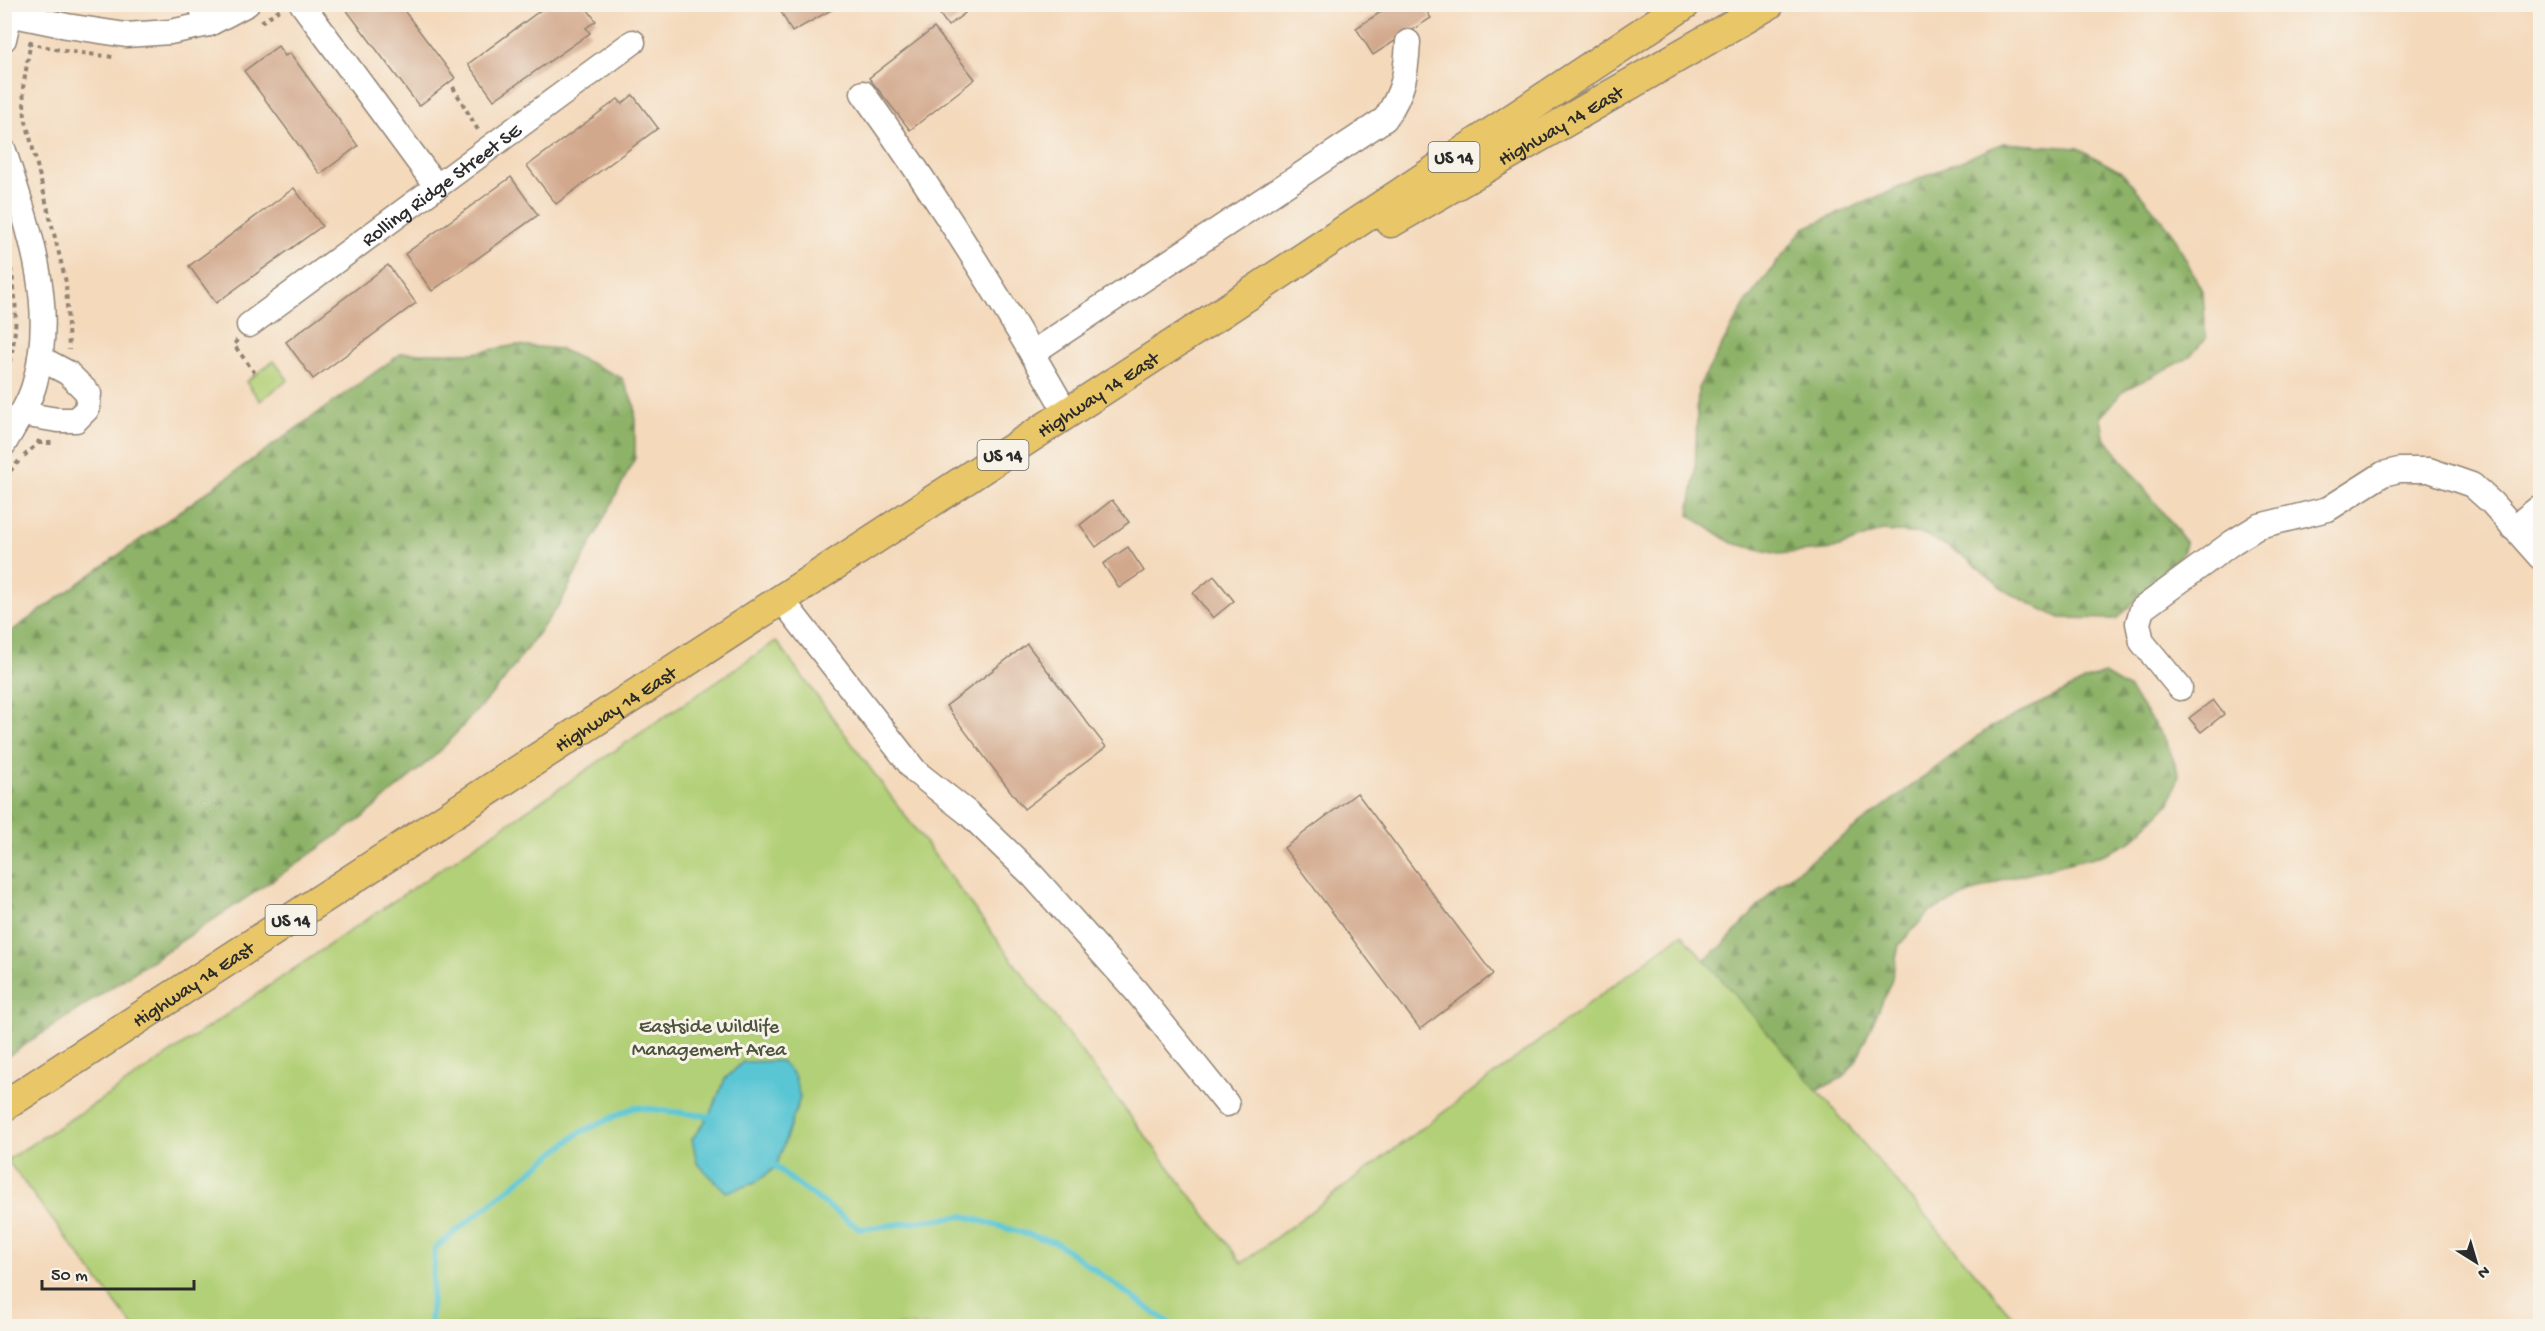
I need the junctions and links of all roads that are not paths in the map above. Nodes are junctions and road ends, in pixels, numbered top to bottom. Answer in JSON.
{"nodes":[{"id":1,"x":248,"y":4,"type":"edge"},
{"id":2,"x":302,"y":4,"type":"edge"},
{"id":3,"x":1685,"y":4,"type":"edge"},
{"id":4,"x":1769,"y":4,"type":"edge"},
{"id":5,"x":9,"y":11,"type":"edge"},
{"id":6,"x":205,"y":14,"type":"edge"},
{"id":7,"x":4,"y":39,"type":"edge"},
{"id":8,"x":633,"y":42,"type":"dead end"},
{"id":9,"x":1408,"y":42,"type":"dead end"},
{"id":10,"x":863,"y":93,"type":"dead end"},
{"id":11,"x":4,"y":151,"type":"edge"},
{"id":12,"x":437,"y":187,"type":"junction"},
{"id":13,"x":1224,"y":311,"type":"junction"},
{"id":14,"x":249,"y":325,"type":"road end"},
{"id":15,"x":1032,"y":353,"type":"junction"},
{"id":16,"x":40,"y":358,"type":"junction"},
{"id":17,"x":21,"y":414,"type":"junction"},
{"id":18,"x":1067,"y":414,"type":"junction"},
{"id":19,"x":4,"y":444,"type":"edge"},
{"id":20,"x":2541,"y":507,"type":"edge"},
{"id":21,"x":2513,"y":528,"type":"junction"},
{"id":22,"x":2541,"y":557,"type":"edge"},
{"id":23,"x":782,"y":600,"type":"junction"},
{"id":24,"x":2180,"y":687,"type":"dead end"},
{"id":25,"x":1227,"y":1104,"type":"dead end"},
{"id":26,"x":4,"y":1106,"type":"edge"}],
"edges":[{"from":1,"to":6,"type":"street"},
{"from":2,"to":12,"type":"street"},
{"from":3,"to":13,"type":"main road","name":"Highway 14 East","number":"US 14"},
{"from":4,"to":13,"type":"main road","name":"Highway 14 East","number":"US 14"},
{"from":5,"to":6,"type":"street"},
{"from":5,"to":7,"type":"street"},
{"from":8,"to":12,"type":"street","name":"Rolling Ridge Street SE"},
{"from":9,"to":15,"type":"street"},
{"from":10,"to":15,"type":"street"},
{"from":11,"to":16,"type":"street"},
{"from":12,"to":14,"type":"street","name":"Rolling Ridge Street SE"},
{"from":13,"to":18,"type":"main road","name":"Highway 14 East","number":"US 14"},
{"from":15,"to":18,"type":"street"},
{"from":16,"to":17,"type":"street"},
{"from":16,"to":17,"type":"street"},
{"from":17,"to":19,"type":"street"},
{"from":18,"to":23,"type":"main road","name":"Highway 14 East","number":"US 14"},
{"from":20,"to":21,"type":"street"},
{"from":21,"to":22,"type":"street"},
{"from":21,"to":24,"type":"street"},
{"from":23,"to":25,"type":"street"},
{"from":23,"to":26,"type":"main road","name":"Highway 14 East","number":"US 14"}]}
